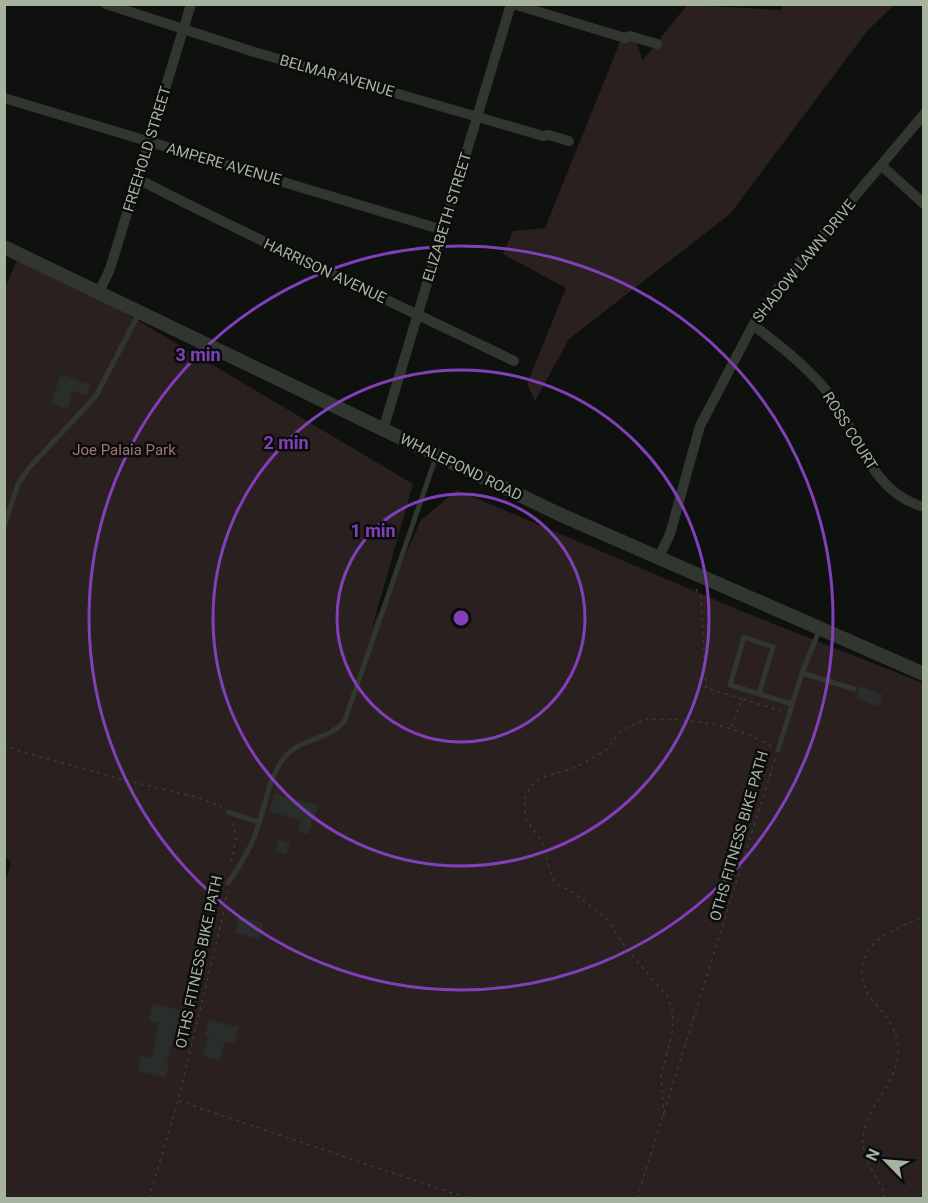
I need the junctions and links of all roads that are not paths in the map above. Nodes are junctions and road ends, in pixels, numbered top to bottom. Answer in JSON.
{"nodes":[{"id":1,"x":106,"y":4,"type":"edge"},
{"id":2,"x":190,"y":4,"type":"edge"},
{"id":3,"x":512,"y":4,"type":"edge"},
{"id":4,"x":183,"y":28,"type":"junction"},
{"id":5,"x":657,"y":44,"type":"dead end"},
{"id":6,"x":4,"y":98,"type":"edge"},
{"id":7,"x":924,"y":114,"type":"edge"},
{"id":8,"x":477,"y":117,"type":"junction"},
{"id":9,"x":569,"y":141,"type":"dead end"},
{"id":10,"x":149,"y":142,"type":"junction"},
{"id":11,"x":882,"y":166,"type":"junction"},
{"id":12,"x":138,"y":179,"type":"junction"},
{"id":13,"x":924,"y":204,"type":"edge"},
{"id":14,"x":443,"y":230,"type":"junction"},
{"id":15,"x":4,"y":247,"type":"edge"},
{"id":16,"x":99,"y":292,"type":"junction"},
{"id":17,"x":140,"y":312,"type":"junction"},
{"id":18,"x":417,"y":314,"type":"junction"},
{"id":19,"x":753,"y":325,"type":"junction"},
{"id":20,"x":514,"y":361,"type":"dead end"},
{"id":21,"x":383,"y":430,"type":"junction"},
{"id":22,"x":436,"y":455,"type":"junction"},
{"id":23,"x":924,"y":507,"type":"edge"},
{"id":24,"x":4,"y":527,"type":"edge"},
{"id":25,"x":659,"y":557,"type":"junction"},
{"id":26,"x":820,"y":629,"type":"junction"},
{"id":27,"x":802,"y":673,"type":"junction"},
{"id":28,"x":924,"y":674,"type":"edge"},
{"id":29,"x":854,"y":689,"type":"dead end"},
{"id":30,"x":759,"y":694,"type":"junction"},
{"id":31,"x":792,"y":704,"type":"junction"},
{"id":32,"x":778,"y":750,"type":"road end"},
{"id":33,"x":228,"y":812,"type":"road end"},
{"id":34,"x":259,"y":822,"type":"junction"},
{"id":35,"x":228,"y":883,"type":"road end"}],
"edges":[{"from":1,"to":4,"type":"street","name":"BELMAR AVENUE"},
{"from":2,"to":4,"type":"street","name":"FREEHOLD STREET"},
{"from":3,"to":5,"type":"street"},
{"from":3,"to":8,"type":"street","name":"ELIZABETH STREET"},
{"from":4,"to":8,"type":"street","name":"BELMAR AVENUE"},
{"from":4,"to":10,"type":"street","name":"FREEHOLD STREET"},
{"from":6,"to":10,"type":"street","name":"AMPERE AVENUE"},
{"from":7,"to":11,"type":"street","name":"SHADOW LAWN DRIVE"},
{"from":8,"to":9,"type":"street","name":"BELMAR AVENUE"},
{"from":8,"to":14,"type":"street","name":"ELIZABETH STREET"},
{"from":10,"to":12,"type":"street","name":"FREEHOLD STREET"},
{"from":10,"to":14,"type":"street","name":"AMPERE AVENUE"},
{"from":11,"to":13,"type":"street"},
{"from":11,"to":19,"type":"street","name":"SHADOW LAWN DRIVE"},
{"from":12,"to":16,"type":"street","name":"FREEHOLD STREET"},
{"from":12,"to":18,"type":"street","name":"HARRISON AVENUE"},
{"from":14,"to":18,"type":"street","name":"ELIZABETH STREET"},
{"from":15,"to":16,"type":"street","name":"WHALEPOND ROAD"},
{"from":16,"to":17,"type":"street","name":"WHALEPOND ROAD"},
{"from":17,"to":21,"type":"street","name":"WHALEPOND ROAD"},
{"from":17,"to":24,"type":"lane"},
{"from":18,"to":20,"type":"street","name":"HARRISON AVENUE"},
{"from":18,"to":21,"type":"street","name":"ELIZABETH STREET"},
{"from":19,"to":23,"type":"street","name":"ROSS COURT"},
{"from":19,"to":25,"type":"street","name":"SHADOW LAWN DRIVE"},
{"from":21,"to":22,"type":"street","name":"WHALEPOND ROAD"},
{"from":22,"to":25,"type":"street","name":"WHALEPOND ROAD"},
{"from":22,"to":34,"type":"lane"},
{"from":25,"to":26,"type":"street","name":"WHALEPOND ROAD"},
{"from":26,"to":27,"type":"lane"},
{"from":26,"to":28,"type":"street","name":"WHALEPOND ROAD"},
{"from":27,"to":29,"type":"lane"},
{"from":27,"to":31,"type":"lane"},
{"from":30,"to":30,"type":"lane"},
{"from":30,"to":31,"type":"lane"},
{"from":31,"to":32,"type":"lane"},
{"from":33,"to":34,"type":"lane"},
{"from":34,"to":35,"type":"lane"}]}
